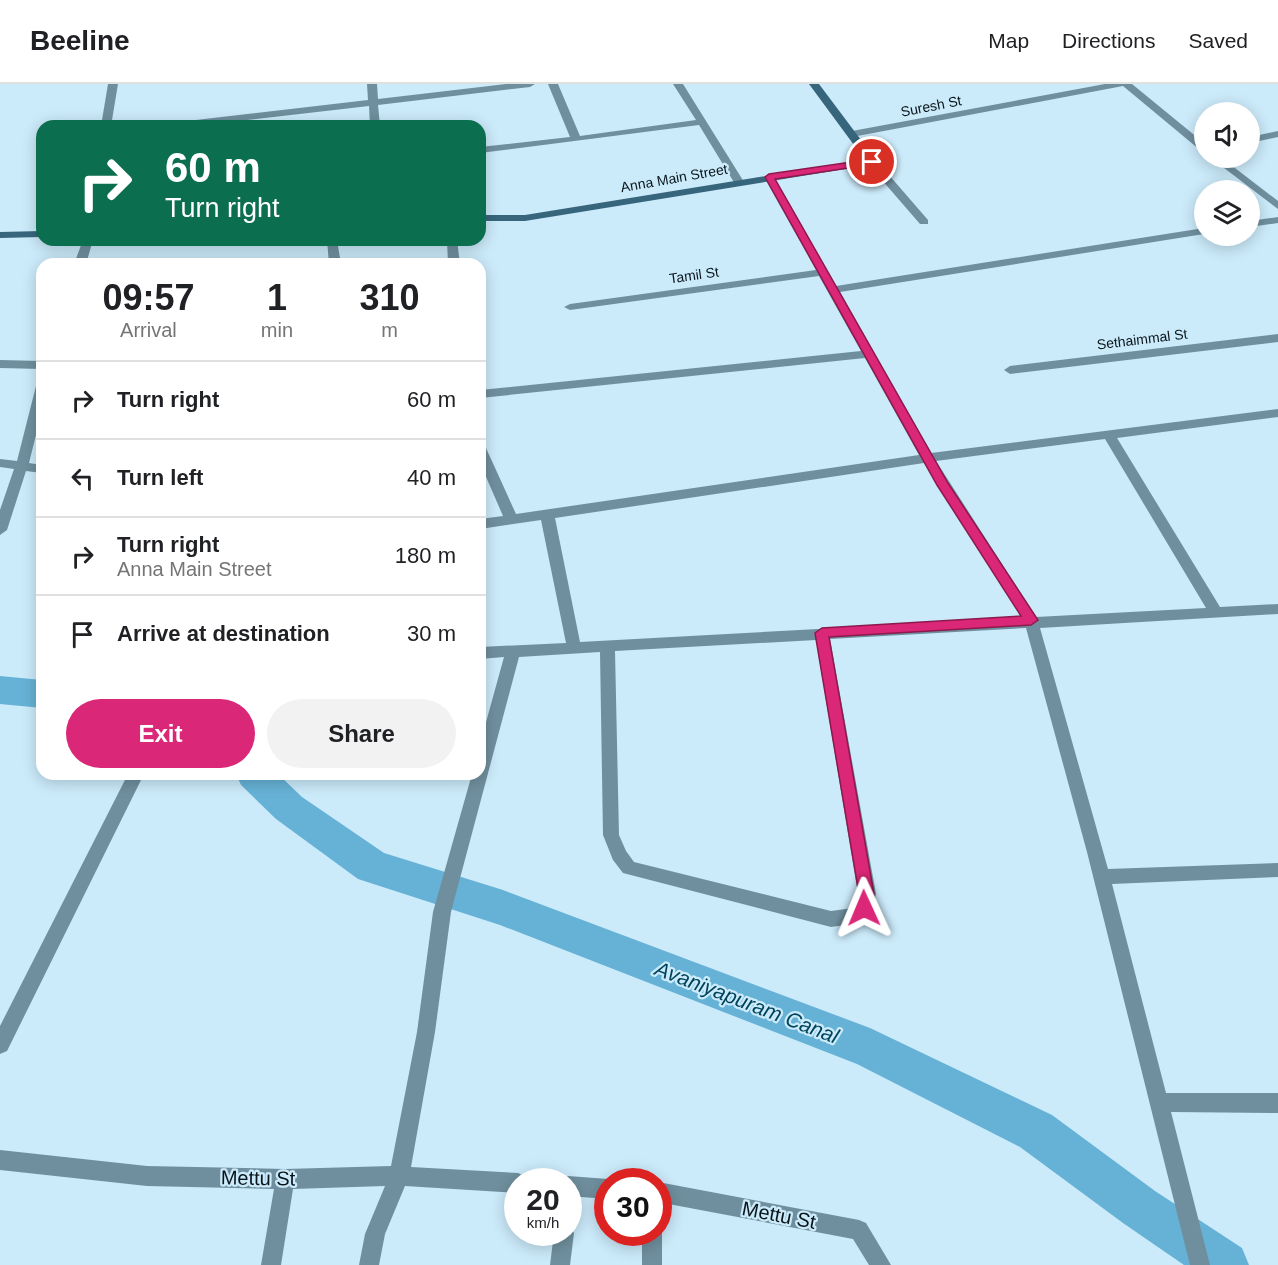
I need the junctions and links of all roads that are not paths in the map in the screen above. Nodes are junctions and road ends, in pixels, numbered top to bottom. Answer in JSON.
{"nodes":[{"id":1,"x":113,"y":84,"type":"edge"},
{"id":2,"x":372,"y":84,"type":"edge"},
{"id":3,"x":530,"y":84,"type":"edge"},
{"id":4,"x":554,"y":84,"type":"edge"},
{"id":5,"x":678,"y":84,"type":"edge"},
{"id":6,"x":814,"y":84,"type":"edge"},
{"id":7,"x":1120,"y":84,"type":"edge"},
{"id":8,"x":1126,"y":84,"type":"edge"},
{"id":9,"x":373,"y":104,"type":"junction"},
{"id":10,"x":107,"y":120,"type":"edge"},
{"id":11,"x":225,"y":120,"type":"edge"},
{"id":12,"x":374,"y":120,"type":"edge"},
{"id":13,"x":703,"y":122,"type":"junction"},
{"id":14,"x":852,"y":135,"type":"junction"},
{"id":15,"x":1278,"y":135,"type":"edge"},
{"id":16,"x":1260,"y":138,"type":"edge"},
{"id":17,"x":576,"y":139,"type":"junction"},
{"id":18,"x":1194,"y":140,"type":"edge"},
{"id":19,"x":486,"y":149,"type":"edge"},
{"id":20,"x":872,"y":162,"type":"junction"},
{"id":21,"x":1229,"y":168,"type":"edge"},
{"id":22,"x":769,"y":177,"type":"junction"},
{"id":23,"x":739,"y":182,"type":"junction"},
{"id":24,"x":1278,"y":206,"type":"edge"},
{"id":25,"x":486,"y":218,"type":"edge"},
{"id":26,"x":1278,"y":220,"type":"edge"},
{"id":27,"x":924,"y":222,"type":"dead end"},
{"id":28,"x":1260,"y":223,"type":"edge"},
{"id":29,"x":1194,"y":233,"type":"edge"},
{"id":30,"x":36,"y":234,"type":"edge"},
{"id":31,"x":0,"y":235,"type":"edge"},
{"id":32,"x":822,"y":272,"type":"junction"},
{"id":33,"x":832,"y":290,"type":"junction"},
{"id":34,"x":570,"y":308,"type":"dead end"},
{"id":35,"x":1278,"y":338,"type":"edge"},
{"id":36,"x":868,"y":354,"type":"junction"},
{"id":37,"x":0,"y":364,"type":"edge"},
{"id":38,"x":36,"y":365,"type":"edge"},
{"id":39,"x":1010,"y":370,"type":"dead end"},
{"id":40,"x":486,"y":393,"type":"edge"},
{"id":41,"x":36,"y":410,"type":"edge"},
{"id":42,"x":1278,"y":413,"type":"edge"},
{"id":43,"x":1108,"y":435,"type":"junction"},
{"id":44,"x":927,"y":458,"type":"junction"},
{"id":45,"x":486,"y":462,"type":"edge"},
{"id":46,"x":0,"y":463,"type":"edge"},
{"id":47,"x":22,"y":465,"type":"junction"},
{"id":48,"x":36,"y":468,"type":"edge"},
{"id":49,"x":548,"y":514,"type":"junction"},
{"id":50,"x":511,"y":519,"type":"junction"},
{"id":51,"x":486,"y":523,"type":"edge"},
{"id":52,"x":0,"y":530,"type":"edge"},
{"id":53,"x":1278,"y":609,"type":"edge"},
{"id":54,"x":1216,"y":612,"type":"junction"},
{"id":55,"x":1031,"y":620,"type":"junction"},
{"id":56,"x":822,"y":633,"type":"junction"},
{"id":57,"x":607,"y":646,"type":"junction"},
{"id":58,"x":574,"y":647,"type":"junction"},
{"id":59,"x":513,"y":651,"type":"junction"},
{"id":60,"x":486,"y":653,"type":"edge"},
{"id":61,"x":486,"y":752,"type":"edge"},
{"id":62,"x":133,"y":780,"type":"edge"},
{"id":63,"x":479,"y":780,"type":"edge"},
{"id":64,"x":1278,"y":870,"type":"edge"},
{"id":65,"x":1101,"y":877,"type":"junction"},
{"id":66,"x":0,"y":1046,"type":"edge"},
{"id":67,"x":1159,"y":1102,"type":"junction"},
{"id":68,"x":1278,"y":1102,"type":"edge"},
{"id":69,"x":0,"y":1160,"type":"edge"},
{"id":70,"x":399,"y":1176,"type":"junction"},
{"id":71,"x":285,"y":1179,"type":"junction"},
{"id":72,"x":504,"y":1182,"type":"edge"},
{"id":73,"x":672,"y":1195,"type":"edge"},
{"id":74,"x":562,"y":1246,"type":"edge"},
{"id":75,"x":652,"y":1246,"type":"edge"},
{"id":76,"x":272,"y":1265,"type":"edge"},
{"id":77,"x":369,"y":1265,"type":"edge"},
{"id":78,"x":560,"y":1265,"type":"edge"},
{"id":79,"x":652,"y":1265,"type":"edge"},
{"id":80,"x":881,"y":1265,"type":"edge"},
{"id":81,"x":1200,"y":1265,"type":"edge"}],
"edges":[{"from":1,"to":10,"type":"street"},
{"from":2,"to":9,"type":"street"},
{"from":3,"to":9,"type":"street"},
{"from":4,"to":17,"type":"street"},
{"from":5,"to":13,"type":"street"},
{"from":6,"to":14,"type":"street"},
{"from":7,"to":14,"type":"street","name":"Suresh St"},
{"from":8,"to":18,"type":"street"},
{"from":9,"to":11,"type":"street"},
{"from":9,"to":12,"type":"street"},
{"from":13,"to":17,"type":"street"},
{"from":13,"to":23,"type":"street"},
{"from":14,"to":20,"type":"street"},
{"from":15,"to":16,"type":"street"},
{"from":17,"to":19,"type":"street"},
{"from":20,"to":22,"type":"street","name":"Anna Main Street"},
{"from":20,"to":27,"type":"street"},
{"from":21,"to":24,"type":"street"},
{"from":22,"to":23,"type":"street","name":"Anna Main Street"},
{"from":22,"to":32,"type":"street"},
{"from":23,"to":25,"type":"street","name":"Anna Main Street"},
{"from":26,"to":28,"type":"street"},
{"from":29,"to":33,"type":"street"},
{"from":30,"to":31,"type":"street"},
{"from":32,"to":33,"type":"street"},
{"from":32,"to":34,"type":"street","name":"Tamil St"},
{"from":33,"to":36,"type":"street"},
{"from":35,"to":39,"type":"street","name":"Sethaimmal St"},
{"from":36,"to":40,"type":"street"},
{"from":36,"to":44,"type":"street"},
{"from":37,"to":38,"type":"street"},
{"from":41,"to":47,"type":"street"},
{"from":42,"to":43,"type":"street"},
{"from":43,"to":44,"type":"street"},
{"from":43,"to":54,"type":"street"},
{"from":44,"to":49,"type":"street"},
{"from":44,"to":55,"type":"street"},
{"from":45,"to":50,"type":"street"},
{"from":46,"to":47,"type":"street"},
{"from":47,"to":48,"type":"street"},
{"from":47,"to":52,"type":"street"},
{"from":49,"to":50,"type":"street"},
{"from":49,"to":58,"type":"street"},
{"from":50,"to":51,"type":"street"},
{"from":53,"to":54,"type":"street"},
{"from":54,"to":55,"type":"street"},
{"from":55,"to":56,"type":"street"},
{"from":55,"to":65,"type":"street"},
{"from":56,"to":57,"type":"street"},
{"from":56,"to":57,"type":"street"},
{"from":57,"to":58,"type":"street"},
{"from":58,"to":59,"type":"street"},
{"from":59,"to":60,"type":"street"},
{"from":59,"to":61,"type":"street"},
{"from":62,"to":66,"type":"street"},
{"from":63,"to":70,"type":"street"},
{"from":64,"to":65,"type":"street"},
{"from":65,"to":67,"type":"street"},
{"from":67,"to":68,"type":"street"},
{"from":67,"to":81,"type":"street"},
{"from":69,"to":71,"type":"street","name":"Mettu St"},
{"from":70,"to":71,"type":"street","name":"Mettu St"},
{"from":70,"to":72,"type":"street","name":"Mettu St"},
{"from":70,"to":77,"type":"street"},
{"from":71,"to":76,"type":"street"},
{"from":73,"to":80,"type":"street","name":"Mettu St"},
{"from":74,"to":78,"type":"street"},
{"from":75,"to":79,"type":"street"}]}
